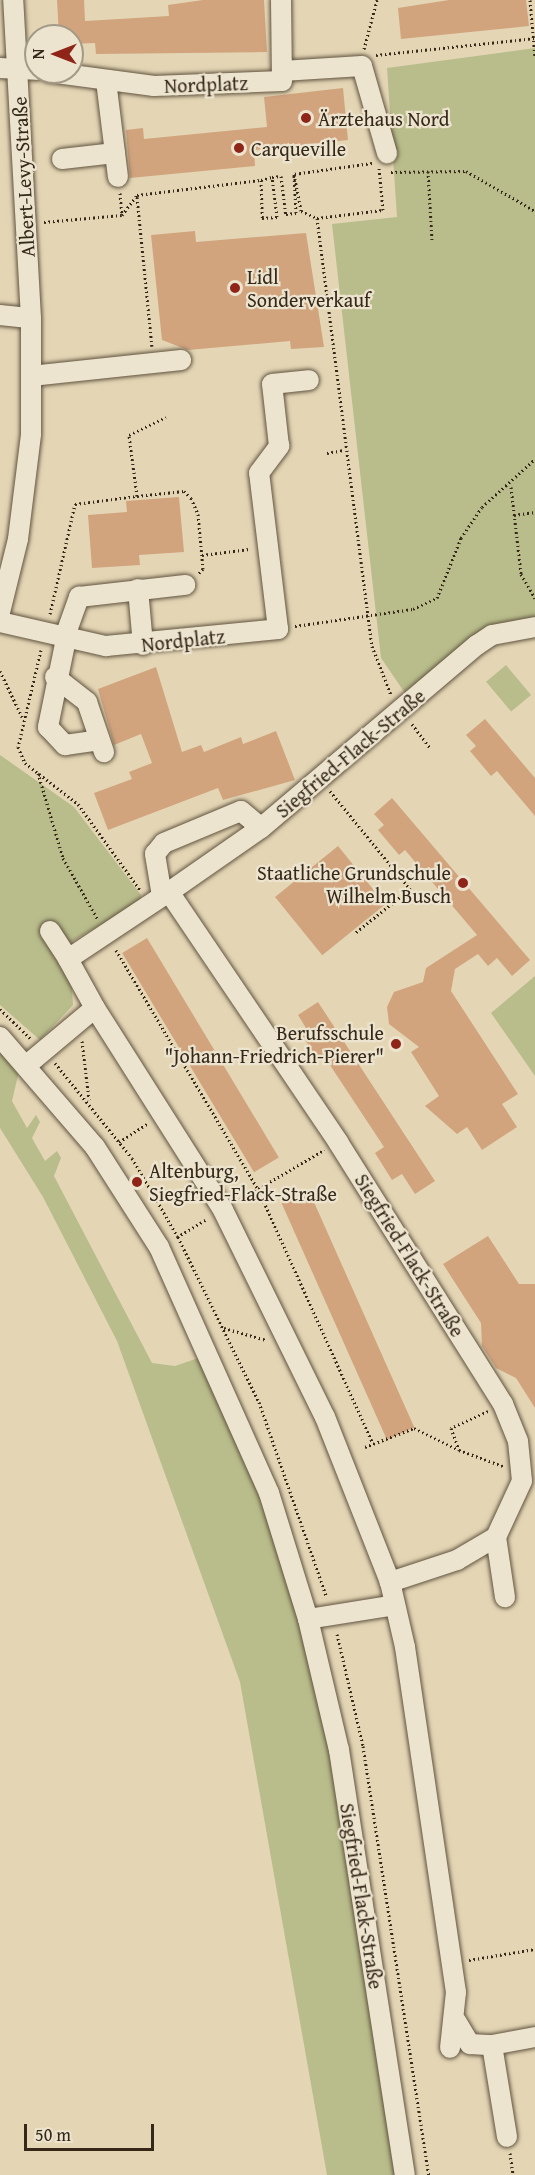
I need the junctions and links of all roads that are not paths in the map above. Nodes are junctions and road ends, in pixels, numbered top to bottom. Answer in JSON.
{"nodes":[{"id":1,"x":12,"y":0,"type":"edge"},
{"id":2,"x":280,"y":0,"type":"edge"},
{"id":3,"x":18,"y":68,"type":"edge"},
{"id":4,"x":282,"y":76,"type":"junction"},
{"id":5,"x":84,"y":78,"type":"edge"},
{"id":6,"x":106,"y":81,"type":"junction"},
{"id":7,"x":115,"y":153,"type":"junction"},
{"id":8,"x":387,"y":153,"type":"dead end"},
{"id":9,"x":62,"y":159,"type":"dead end"},
{"id":10,"x":119,"y":186,"type":"road end"},
{"id":11,"x":0,"y":315,"type":"edge"},
{"id":12,"x":31,"y":318,"type":"junction"},
{"id":13,"x":181,"y":360,"type":"dead end"},
{"id":14,"x":31,"y":376,"type":"junction"},
{"id":15,"x":309,"y":380,"type":"dead end"},
{"id":16,"x":185,"y":585,"type":"road end"},
{"id":17,"x":138,"y":589,"type":"junction"},
{"id":18,"x":0,"y":612,"type":"edge"},
{"id":19,"x":0,"y":622,"type":"edge"},
{"id":20,"x":535,"y":627,"type":"edge"},
{"id":21,"x":65,"y":639,"type":"junction"},
{"id":22,"x":143,"y":645,"type":"junction"},
{"id":23,"x":55,"y":677,"type":"junction"},
{"id":24,"x":261,"y":828,"type":"junction"},
{"id":25,"x":166,"y":894,"type":"junction"},
{"id":26,"x":50,"y":930,"type":"dead end"},
{"id":27,"x":68,"y":959,"type":"junction"},
{"id":28,"x":95,"y":1008,"type":"junction"},
{"id":29,"x":0,"y":1037,"type":"edge"},
{"id":30,"x":28,"y":1064,"type":"junction"},
{"id":31,"x":526,"y":1477,"type":"edge"},
{"id":32,"x":496,"y":1537,"type":"junction"},
{"id":33,"x":390,"y":1582,"type":"junction"},
{"id":34,"x":505,"y":1597,"type":"dead end"},
{"id":35,"x":395,"y":1605,"type":"junction"},
{"id":36,"x":308,"y":1619,"type":"junction"},
{"id":37,"x":456,"y":2021,"type":"junction"},
{"id":38,"x":535,"y":2037,"type":"edge"},
{"id":39,"x":492,"y":2045,"type":"junction"},
{"id":40,"x":450,"y":2048,"type":"dead end"},
{"id":41,"x":507,"y":2137,"type":"dead end"},
{"id":42,"x":405,"y":2175,"type":"edge"}],
"edges":[{"from":1,"to":3,"type":"street","name":"Albert-Levy-Straße"},
{"from":2,"to":4,"type":"street"},
{"from":3,"to":12,"type":"street","name":"Albert-Levy-Straße"},
{"from":4,"to":6,"type":"street","name":"Nordplatz"},
{"from":4,"to":8,"type":"street","name":"Nordplatz"},
{"from":5,"to":6,"type":"street","name":"Nordplatz"},
{"from":6,"to":7,"type":"street"},
{"from":7,"to":9,"type":"street"},
{"from":7,"to":10,"type":"street"},
{"from":11,"to":12,"type":"street"},
{"from":12,"to":14,"type":"street","name":"Albert-Levy-Straße"},
{"from":13,"to":14,"type":"street"},
{"from":14,"to":18,"type":"street","name":"Albert-Levy-Straße"},
{"from":15,"to":22,"type":"street","name":"Nordplatz"},
{"from":16,"to":17,"type":"street"},
{"from":17,"to":21,"type":"street"},
{"from":17,"to":22,"type":"street"},
{"from":19,"to":21,"type":"street","name":"Nordplatz"},
{"from":20,"to":24,"type":"street","name":"Siegfried-Flack-Straße"},
{"from":21,"to":22,"type":"street","name":"Nordplatz"},
{"from":21,"to":23,"type":"street"},
{"from":23,"to":23,"type":"street"},
{"from":24,"to":25,"type":"street","name":"Siegfried-Flack-Straße"},
{"from":24,"to":25,"type":"street"},
{"from":25,"to":27,"type":"street","name":"Siegfried-Flack-Straße"},
{"from":25,"to":31,"type":"street","name":"Siegfried-Flack-Straße"},
{"from":26,"to":27,"type":"street"},
{"from":27,"to":28,"type":"street"},
{"from":28,"to":30,"type":"street"},
{"from":28,"to":33,"type":"street"},
{"from":29,"to":30,"type":"street","name":"Siegfried-Flack-Straße"},
{"from":30,"to":36,"type":"street","name":"Siegfried-Flack-Straße"},
{"from":31,"to":32,"type":"street"},
{"from":32,"to":33,"type":"street"},
{"from":32,"to":34,"type":"street"},
{"from":33,"to":35,"type":"street"},
{"from":35,"to":36,"type":"street"},
{"from":35,"to":37,"type":"street"},
{"from":36,"to":42,"type":"street","name":"Siegfried-Flack-Straße"},
{"from":37,"to":39,"type":"street"},
{"from":37,"to":40,"type":"street"},
{"from":38,"to":39,"type":"street"},
{"from":39,"to":41,"type":"street"}]}
